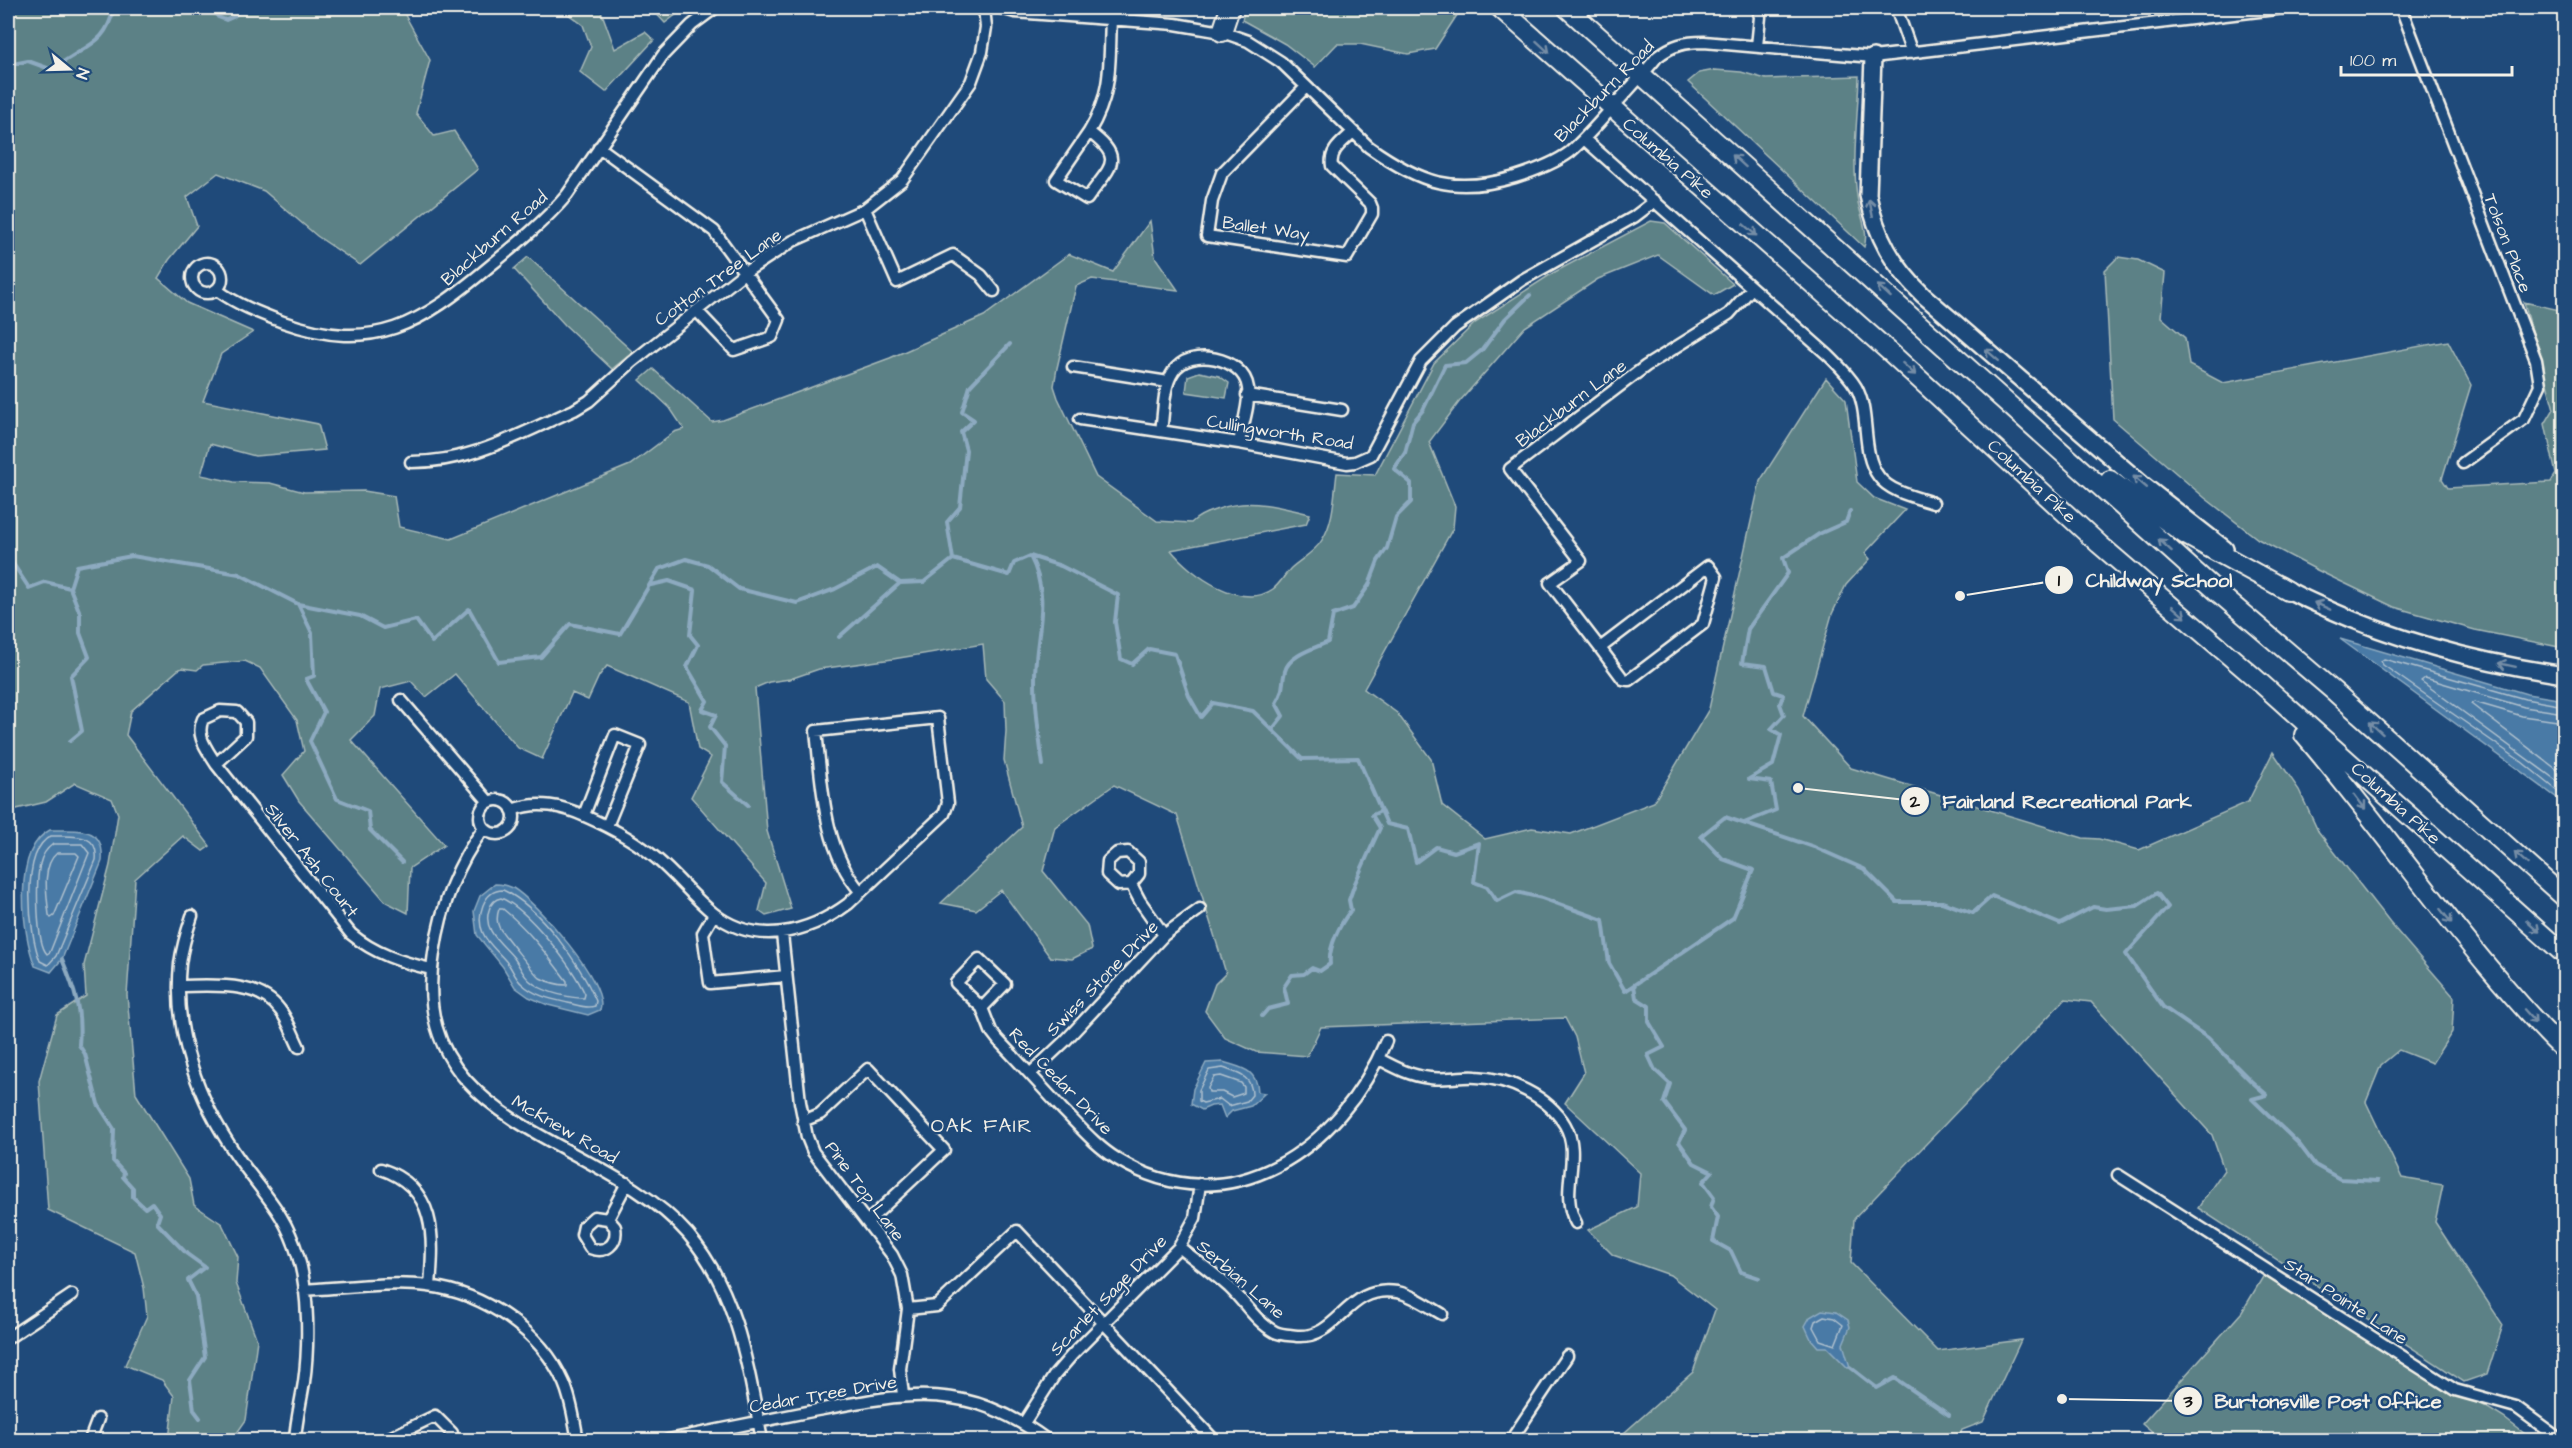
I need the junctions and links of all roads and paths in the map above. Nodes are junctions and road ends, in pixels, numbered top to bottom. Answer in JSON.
{"nodes":[{"id":1,"x":715,"y":8,"type":"edge"},
{"id":2,"x":984,"y":8,"type":"edge"},
{"id":3,"x":1001,"y":8,"type":"edge"},
{"id":4,"x":1230,"y":8,"type":"edge"},
{"id":5,"x":1500,"y":8,"type":"edge"},
{"id":6,"x":1567,"y":8,"type":"edge"},
{"id":7,"x":1758,"y":8,"type":"edge"},
{"id":8,"x":1896,"y":8,"type":"edge"},
{"id":9,"x":2284,"y":8,"type":"edge"},
{"id":10,"x":2401,"y":8,"type":"edge"},
{"id":11,"x":1111,"y":18,"type":"junction"},
{"id":12,"x":1222,"y":32,"type":"junction"},
{"id":13,"x":1757,"y":45,"type":"junction"},
{"id":14,"x":1912,"y":53,"type":"junction"},
{"id":15,"x":1873,"y":57,"type":"junction"},
{"id":16,"x":1642,"y":75,"type":"junction"},
{"id":17,"x":1305,"y":87,"type":"junction"},
{"id":18,"x":1611,"y":108,"type":"junction"},
{"id":19,"x":1089,"y":132,"type":"junction"},
{"id":20,"x":1353,"y":132,"type":"junction"},
{"id":21,"x":1584,"y":139,"type":"junction"},
{"id":22,"x":599,"y":147,"type":"junction"},
{"id":23,"x":1655,"y":201,"type":"junction"},
{"id":24,"x":864,"y":209,"type":"junction"},
{"id":25,"x":744,"y":273,"type":"junction"},
{"id":26,"x":1752,"y":288,"type":"junction"},
{"id":27,"x":217,"y":290,"type":"dead end"},
{"id":28,"x":994,"y":291,"type":"dead end"},
{"id":29,"x":697,"y":311,"type":"junction"},
{"id":30,"x":1073,"y":367,"type":"dead end"},
{"id":31,"x":1974,"y":372,"type":"junction"},
{"id":32,"x":1168,"y":382,"type":"junction"},
{"id":33,"x":1247,"y":395,"type":"junction"},
{"id":34,"x":1342,"y":410,"type":"dead end"},
{"id":35,"x":1080,"y":419,"type":"dead end"},
{"id":36,"x":1161,"y":430,"type":"junction"},
{"id":37,"x":1239,"y":443,"type":"junction"},
{"id":38,"x":411,"y":462,"type":"dead end"},
{"id":39,"x":2463,"y":463,"type":"dead end"},
{"id":40,"x":1932,"y":503,"type":"dead end"},
{"id":41,"x":2288,"y":591,"type":"junction"},
{"id":42,"x":1600,"y":648,"type":"junction"},
{"id":43,"x":2565,"y":675,"type":"edge"},
{"id":44,"x":2254,"y":677,"type":"junction"},
{"id":45,"x":401,"y":700,"type":"dead end"},
{"id":46,"x":216,"y":764,"type":"junction"},
{"id":47,"x":489,"y":802,"type":"junction"},
{"id":48,"x":512,"y":810,"type":"junction"},
{"id":49,"x":584,"y":815,"type":"junction"},
{"id":50,"x":607,"y":826,"type":"junction"},
{"id":51,"x":484,"y":828,"type":"junction"},
{"id":52,"x":1131,"y":884,"type":"dead end"},
{"id":53,"x":860,"y":891,"type":"junction"},
{"id":54,"x":2565,"y":897,"type":"edge"},
{"id":55,"x":1200,"y":909,"type":"dead end"},
{"id":56,"x":714,"y":914,"type":"junction"},
{"id":57,"x":192,"y":915,"type":"dead end"},
{"id":58,"x":782,"y":934,"type":"junction"},
{"id":59,"x":1164,"y":935,"type":"junction"},
{"id":60,"x":2565,"y":954,"type":"edge"},
{"id":61,"x":431,"y":969,"type":"junction"},
{"id":62,"x":786,"y":976,"type":"junction"},
{"id":63,"x":179,"y":986,"type":"junction"},
{"id":64,"x":982,"y":1008,"type":"junction"},
{"id":65,"x":1386,"y":1041,"type":"dead end"},
{"id":66,"x":299,"y":1047,"type":"dead end"},
{"id":67,"x":2565,"y":1050,"type":"edge"},
{"id":68,"x":1379,"y":1059,"type":"junction"},
{"id":69,"x":1030,"y":1074,"type":"junction"},
{"id":70,"x":803,"y":1121,"type":"junction"},
{"id":71,"x":381,"y":1169,"type":"dead end"},
{"id":72,"x":2118,"y":1175,"type":"dead end"},
{"id":73,"x":627,"y":1183,"type":"junction"},
{"id":74,"x":1200,"y":1184,"type":"junction"},
{"id":75,"x":608,"y":1219,"type":"dead end"},
{"id":76,"x":867,"y":1221,"type":"junction"},
{"id":77,"x":1576,"y":1223,"type":"dead end"},
{"id":78,"x":1179,"y":1247,"type":"junction"},
{"id":79,"x":430,"y":1286,"type":"junction"},
{"id":80,"x":304,"y":1290,"type":"junction"},
{"id":81,"x":72,"y":1295,"type":"dead end"},
{"id":82,"x":908,"y":1309,"type":"junction"},
{"id":83,"x":1442,"y":1314,"type":"dead end"},
{"id":84,"x":1102,"y":1322,"type":"junction"},
{"id":85,"x":8,"y":1338,"type":"edge"},
{"id":86,"x":1567,"y":1356,"type":"dead end"},
{"id":87,"x":903,"y":1395,"type":"junction"},
{"id":88,"x":98,"y":1419,"type":"dead end"},
{"id":89,"x":759,"y":1422,"type":"junction"},
{"id":90,"x":1024,"y":1424,"type":"junction"},
{"id":91,"x":452,"y":1433,"type":"dead end"},
{"id":92,"x":90,"y":1440,"type":"edge"},
{"id":93,"x":295,"y":1440,"type":"edge"},
{"id":94,"x":385,"y":1440,"type":"edge"},
{"id":95,"x":578,"y":1440,"type":"edge"},
{"id":96,"x":668,"y":1440,"type":"edge"},
{"id":97,"x":762,"y":1440,"type":"edge"},
{"id":98,"x":1047,"y":1440,"type":"edge"},
{"id":99,"x":1214,"y":1440,"type":"edge"},
{"id":100,"x":1511,"y":1440,"type":"edge"},
{"id":101,"x":2561,"y":1440,"type":"edge"}],
"edges":[{"from":1,"to":22,"type":"street","name":"Blackburn Road"},
{"from":2,"to":24,"type":"street","name":"Cotton Tree Lane"},
{"from":3,"to":11,"type":"street","name":"Blackburn Road"},
{"from":4,"to":12,"type":"highway"},
{"from":5,"to":18,"type":"highway","name":"Columbia Pike","one_way":true},
{"from":6,"to":16,"type":"highway"},
{"from":7,"to":13,"type":"street"},
{"from":8,"to":14,"type":"street"},
{"from":9,"to":14,"type":"street","name":"Blackburn Road"},
{"from":10,"to":39,"type":"street","name":"Tolson Place"},
{"from":11,"to":12,"type":"street","name":"Blackburn Road"},
{"from":11,"to":19,"type":"street"},
{"from":12,"to":17,"type":"street","name":"Blackburn Road"},
{"from":13,"to":15,"type":"street","name":"Blackburn Road"},
{"from":13,"to":16,"type":"street","name":"Blackburn Road"},
{"from":14,"to":15,"type":"street","name":"Blackburn Road"},
{"from":41,"to":15,"type":"main road","one_way":true},
{"from":16,"to":18,"type":"street","name":"Blackburn Road"},
{"from":31,"to":16,"type":"highway","one_way":true},
{"from":17,"to":20,"type":"street","name":"Blackburn Road"},
{"from":17,"to":20,"type":"street","name":"Ballet Way"},
{"from":18,"to":21,"type":"street","name":"Blackburn Road"},
{"from":18,"to":44,"type":"highway","name":"Columbia Pike","one_way":true},
{"from":19,"to":19,"type":"street"},
{"from":20,"to":21,"type":"street","name":"Blackburn Road"},
{"from":21,"to":23,"type":"street"},
{"from":22,"to":25,"type":"street"},
{"from":22,"to":27,"type":"street","name":"Blackburn Road"},
{"from":23,"to":26,"type":"street"},
{"from":23,"to":37,"type":"street","name":"Cullingworth Road"},
{"from":24,"to":25,"type":"street","name":"Cotton Tree Lane"},
{"from":24,"to":28,"type":"street"},
{"from":25,"to":29,"type":"street","name":"Cotton Tree Lane"},
{"from":25,"to":29,"type":"street"},
{"from":26,"to":40,"type":"street"},
{"from":26,"to":42,"type":"street","name":"Blackburn Lane"},
{"from":29,"to":38,"type":"street","name":"Cotton Tree Lane"},
{"from":30,"to":32,"type":"street"},
{"from":31,"to":41,"type":"highway"},
{"from":54,"to":31,"type":"highway","one_way":true},
{"from":32,"to":33,"type":"street"},
{"from":32,"to":36,"type":"street"},
{"from":33,"to":34,"type":"street"},
{"from":33,"to":37,"type":"street"},
{"from":35,"to":36,"type":"street","name":"Cullingworth Road"},
{"from":36,"to":37,"type":"street","name":"Cullingworth Road"},
{"from":43,"to":41,"type":"main road","one_way":true},
{"from":42,"to":42,"type":"street","name":"Blackburn Lane"},
{"from":44,"to":60,"type":"highway","name":"Columbia Pike","one_way":true},
{"from":44,"to":67,"type":"highway","one_way":true},
{"from":45,"to":47,"type":"street"},
{"from":46,"to":46,"type":"street","name":"Silver Ash Court"},
{"from":46,"to":61,"type":"street","name":"Silver Ash Court"},
{"from":47,"to":48,"type":"street"},
{"from":47,"to":51,"type":"street"},
{"from":48,"to":49,"type":"street"},
{"from":48,"to":51,"type":"street"},
{"from":49,"to":50,"type":"street"},
{"from":49,"to":50,"type":"street"},
{"from":50,"to":56,"type":"street"},
{"from":51,"to":61,"type":"street","name":"McKnew Road"},
{"from":52,"to":59,"type":"street"},
{"from":53,"to":53,"type":"street"},
{"from":53,"to":58,"type":"street"},
{"from":55,"to":59,"type":"street","name":"Swiss Stone Drive"},
{"from":56,"to":58,"type":"street"},
{"from":56,"to":62,"type":"street"},
{"from":57,"to":63,"type":"street"},
{"from":58,"to":62,"type":"street","name":"Pine Top Lane"},
{"from":59,"to":69,"type":"street","name":"Swiss Stone Drive"},
{"from":61,"to":73,"type":"street","name":"McKnew Road"},
{"from":62,"to":70,"type":"street","name":"Pine Top Lane"},
{"from":63,"to":66,"type":"street"},
{"from":63,"to":80,"type":"street"},
{"from":64,"to":64,"type":"street","name":"Red Cedar Drive"},
{"from":64,"to":69,"type":"street","name":"Red Cedar Drive"},
{"from":65,"to":68,"type":"street","name":"Red Cedar Drive"},
{"from":68,"to":74,"type":"street","name":"Red Cedar Drive"},
{"from":68,"to":77,"type":"street"},
{"from":69,"to":74,"type":"street","name":"Red Cedar Drive"},
{"from":70,"to":76,"type":"street","name":"Pine Top Lane"},
{"from":70,"to":76,"type":"street"},
{"from":71,"to":79,"type":"street"},
{"from":72,"to":101,"type":"street","name":"Star Pointe Lane"},
{"from":73,"to":75,"type":"street"},
{"from":73,"to":89,"type":"street","name":"McKnew Road"},
{"from":74,"to":78,"type":"street","name":"Scarlet Sage Drive"},
{"from":76,"to":82,"type":"street","name":"Pine Top Lane"},
{"from":78,"to":83,"type":"street","name":"Serbian Lane"},
{"from":78,"to":84,"type":"street","name":"Scarlet Sage Drive"},
{"from":79,"to":80,"type":"street"},
{"from":79,"to":95,"type":"street"},
{"from":80,"to":93,"type":"street"},
{"from":81,"to":85,"type":"street"},
{"from":82,"to":84,"type":"street"},
{"from":82,"to":87,"type":"street","name":"Pine Top Lane"},
{"from":84,"to":90,"type":"street","name":"Scarlet Sage Drive"},
{"from":84,"to":99,"type":"street"},
{"from":86,"to":100,"type":"street"},
{"from":87,"to":89,"type":"street","name":"Cedar Tree Drive"},
{"from":87,"to":90,"type":"street","name":"Cedar Tree Drive"},
{"from":88,"to":92,"type":"street"},
{"from":89,"to":96,"type":"street","name":"Cedar Tree Drive"},
{"from":89,"to":97,"type":"street","name":"McKnew Road"},
{"from":90,"to":98,"type":"street","name":"Cedar Tree Drive"},
{"from":91,"to":94,"type":"street"}]}
